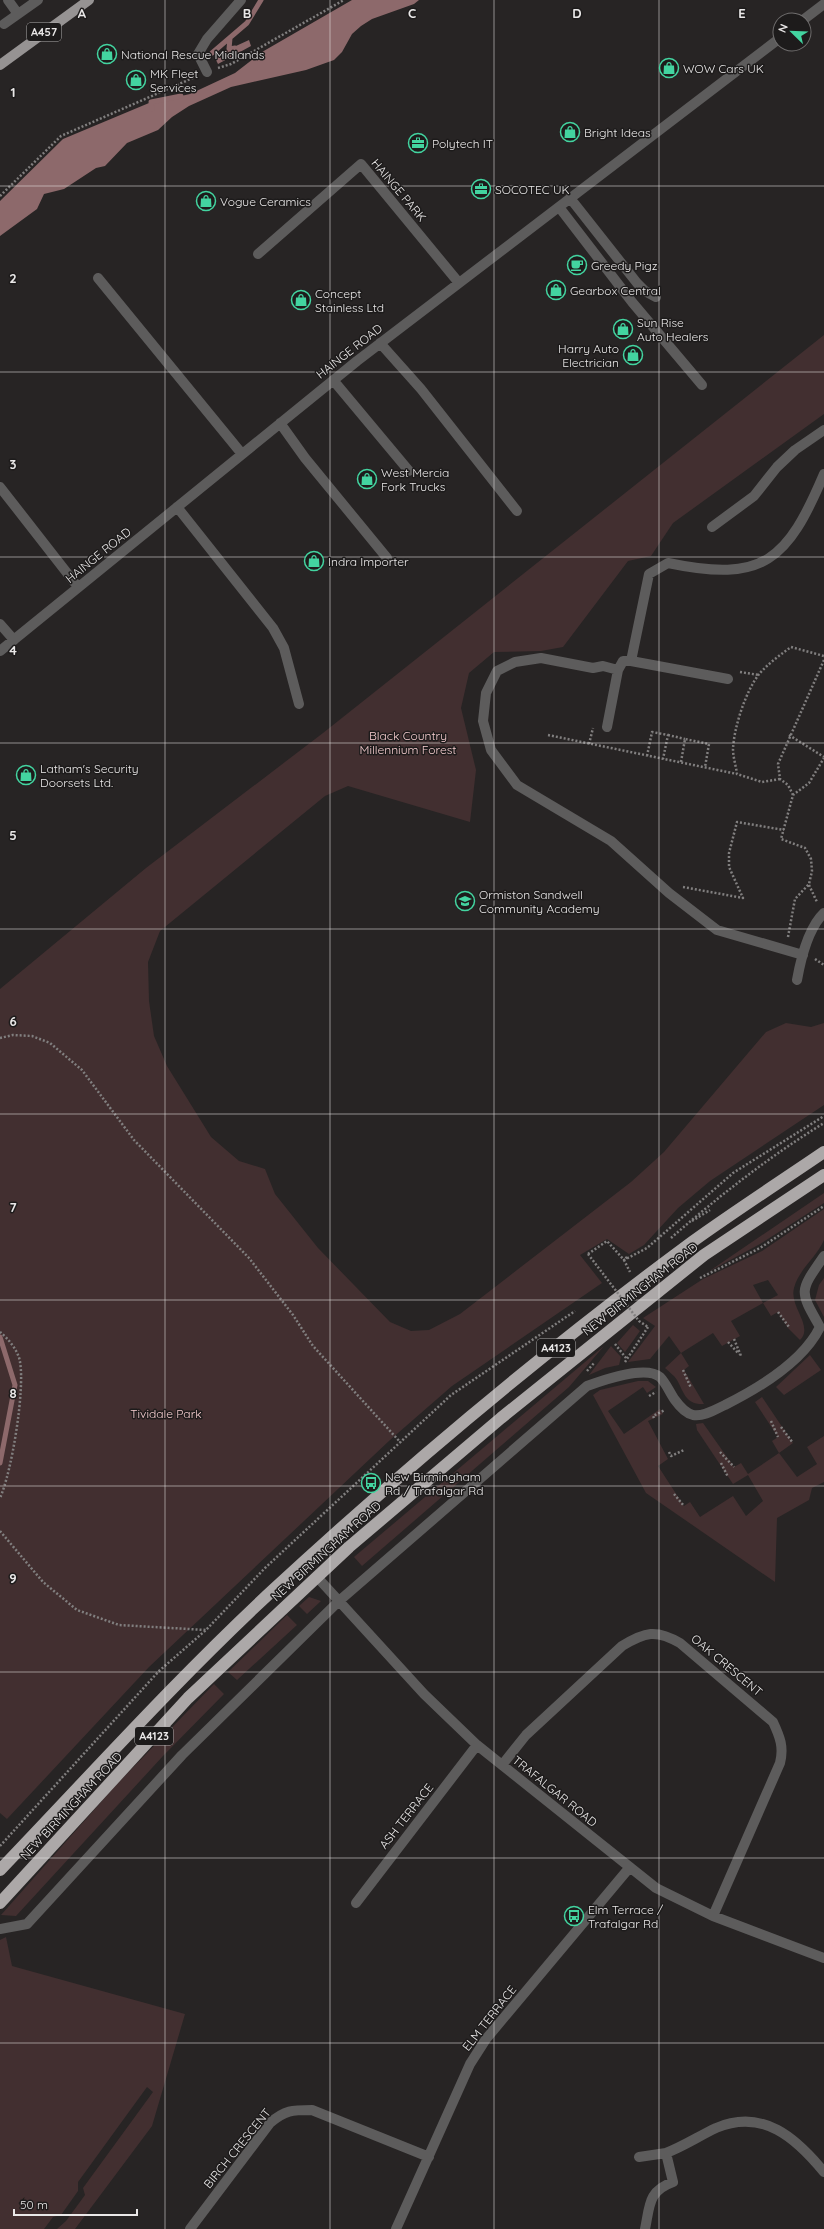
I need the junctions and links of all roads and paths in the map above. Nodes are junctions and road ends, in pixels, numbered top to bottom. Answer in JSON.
{"nodes":[{"id":1,"x":8,"y":0,"type":"edge"},
{"id":2,"x":38,"y":0,"type":"edge"},
{"id":3,"x":89,"y":0,"type":"edge"},
{"id":4,"x":241,"y":0,"type":"edge"},
{"id":5,"x":344,"y":0,"type":"edge"},
{"id":6,"x":824,"y":4,"type":"edge"},
{"id":7,"x":812,"y":13,"type":"edge"},
{"id":8,"x":18,"y":14,"type":"junction"},
{"id":9,"x":4,"y":24,"type":"dead end"},
{"id":10,"x":772,"y":44,"type":"edge"},
{"id":11,"x":0,"y":65,"type":"edge"},
{"id":12,"x":207,"y":72,"type":"junction"},
{"id":13,"x":0,"y":196,"type":"edge"},
{"id":14,"x":570,"y":198,"type":"junction"},
{"id":15,"x":559,"y":207,"type":"junction"},
{"id":16,"x":258,"y":254,"type":"dead end"},
{"id":17,"x":98,"y":278,"type":"dead end"},
{"id":18,"x":459,"y":283,"type":"junction"},
{"id":19,"x":656,"y":297,"type":"dead end"},
{"id":20,"x":380,"y":342,"type":"junction"},
{"id":21,"x":333,"y":380,"type":"junction"},
{"id":22,"x":702,"y":384,"type":"dead end"},
{"id":23,"x":280,"y":423,"type":"junction"},
{"id":24,"x":824,"y":430,"type":"edge"},
{"id":25,"x":242,"y":454,"type":"junction"},
{"id":26,"x":409,"y":470,"type":"dead end"},
{"id":27,"x":824,"y":474,"type":"edge"},
{"id":28,"x":0,"y":487,"type":"edge"},
{"id":29,"x":177,"y":507,"type":"junction"},
{"id":30,"x":518,"y":511,"type":"dead end"},
{"id":31,"x":712,"y":527,"type":"dead end"},
{"id":32,"x":387,"y":558,"type":"dead end"},
{"id":33,"x":78,"y":587,"type":"junction"},
{"id":34,"x":0,"y":624,"type":"edge"},
{"id":35,"x":14,"y":640,"type":"junction"},
{"id":36,"x":0,"y":651,"type":"edge"},
{"id":37,"x":824,"y":656,"type":"edge"},
{"id":38,"x":824,"y":660,"type":"edge"},
{"id":39,"x":632,"y":661,"type":"junction"},
{"id":40,"x":618,"y":670,"type":"junction"},
{"id":41,"x":728,"y":679,"type":"dead end"},
{"id":42,"x":299,"y":704,"type":"dead end"},
{"id":43,"x":607,"y":727,"type":"dead end"},
{"id":44,"x":668,"y":735,"type":"junction"},
{"id":45,"x":789,"y":735,"type":"junction"},
{"id":46,"x":548,"y":736,"type":"dead end"},
{"id":47,"x":685,"y":739,"type":"junction"},
{"id":48,"x":647,"y":756,"type":"junction"},
{"id":49,"x":824,"y":757,"type":"edge"},
{"id":50,"x":663,"y":759,"type":"junction"},
{"id":51,"x":681,"y":762,"type":"junction"},
{"id":52,"x":705,"y":767,"type":"junction"},
{"id":53,"x":737,"y":774,"type":"junction"},
{"id":54,"x":780,"y":779,"type":"junction"},
{"id":55,"x":793,"y":795,"type":"junction"},
{"id":56,"x":784,"y":830,"type":"junction"},
{"id":57,"x":680,"y":886,"type":"dead end"},
{"id":58,"x":824,"y":913,"type":"edge"},
{"id":59,"x":787,"y":944,"type":"dead end"},
{"id":60,"x":808,"y":956,"type":"junction"},
{"id":61,"x":824,"y":965,"type":"edge"},
{"id":62,"x":797,"y":980,"type":"dead end"},
{"id":63,"x":0,"y":1038,"type":"edge"},
{"id":64,"x":824,"y":1116,"type":"edge"},
{"id":65,"x":824,"y":1123,"type":"edge"},
{"id":66,"x":824,"y":1152,"type":"edge"},
{"id":67,"x":824,"y":1175,"type":"edge"},
{"id":68,"x":685,"y":1226,"type":"dead end"},
{"id":69,"x":824,"y":1256,"type":"edge"},
{"id":70,"x":624,"y":1260,"type":"junction"},
{"id":71,"x":625,"y":1278,"type":"dead end"},
{"id":72,"x":618,"y":1282,"type":"dead end"},
{"id":73,"x":612,"y":1286,"type":"dead end"},
{"id":74,"x":579,"y":1308,"type":"dead end"},
{"id":75,"x":778,"y":1312,"type":"dead end"},
{"id":76,"x":789,"y":1327,"type":"dead end"},
{"id":77,"x":0,"y":1332,"type":"edge"},
{"id":78,"x":734,"y":1339,"type":"dead end"},
{"id":79,"x":612,"y":1340,"type":"dead end"},
{"id":80,"x":728,"y":1342,"type":"dead end"},
{"id":81,"x":626,"y":1358,"type":"junction"},
{"id":82,"x":683,"y":1370,"type":"dead end"},
{"id":83,"x":620,"y":1376,"type":"junction"},
{"id":84,"x":690,"y":1388,"type":"dead end"},
{"id":85,"x":665,"y":1410,"type":"dead end"},
{"id":86,"x":654,"y":1418,"type":"dead end"},
{"id":87,"x":770,"y":1421,"type":"dead end"},
{"id":88,"x":781,"y":1427,"type":"dead end"},
{"id":89,"x":778,"y":1437,"type":"dead end"},
{"id":90,"x":401,"y":1443,"type":"junction"},
{"id":91,"x":793,"y":1443,"type":"dead end"},
{"id":92,"x":684,"y":1450,"type":"dead end"},
{"id":93,"x":669,"y":1452,"type":"dead end"},
{"id":94,"x":720,"y":1452,"type":"dead end"},
{"id":95,"x":721,"y":1462,"type":"dead end"},
{"id":96,"x":734,"y":1467,"type":"dead end"},
{"id":97,"x":728,"y":1477,"type":"dead end"},
{"id":98,"x":674,"y":1494,"type":"dead end"},
{"id":99,"x":0,"y":1498,"type":"edge"},
{"id":100,"x":684,"y":1506,"type":"dead end"},
{"id":101,"x":0,"y":1531,"type":"edge"},
{"id":102,"x":304,"y":1562,"type":"junction"},
{"id":103,"x":317,"y":1577,"type":"junction"},
{"id":104,"x":339,"y":1600,"type":"junction"},
{"id":105,"x":206,"y":1630,"type":"junction"},
{"id":106,"x":477,"y":1746,"type":"junction"},
{"id":107,"x":502,"y":1765,"type":"junction"},
{"id":108,"x":0,"y":1846,"type":"edge"},
{"id":109,"x":630,"y":1867,"type":"junction"},
{"id":110,"x":0,"y":1870,"type":"edge"},
{"id":111,"x":0,"y":1903,"type":"edge"},
{"id":112,"x":356,"y":1903,"type":"dead end"},
{"id":113,"x":713,"y":1916,"type":"junction"},
{"id":114,"x":0,"y":1929,"type":"edge"},
{"id":115,"x":824,"y":1958,"type":"edge"},
{"id":116,"x":666,"y":2153,"type":"junction"},
{"id":117,"x":429,"y":2157,"type":"junction"},
{"id":118,"x":639,"y":2157,"type":"dead end"},
{"id":119,"x":824,"y":2172,"type":"edge"},
{"id":120,"x":190,"y":2229,"type":"edge"},
{"id":121,"x":396,"y":2229,"type":"edge"},
{"id":122,"x":645,"y":2229,"type":"edge"}],
"edges":[{"from":1,"to":8,"type":"street"},
{"from":2,"to":8,"type":"street"},
{"from":3,"to":11,"type":"main road","number":"A457"},
{"from":4,"to":12,"type":"street"},
{"from":5,"to":12,"type":"path"},
{"from":6,"to":7,"type":"street"},
{"from":8,"to":9,"type":"street"},
{"from":10,"to":14,"type":"street","name":"HAINGE ROAD"},
{"from":12,"to":13,"type":"path"},
{"from":14,"to":15,"type":"street","name":"HAINGE ROAD"},
{"from":14,"to":19,"type":"street"},
{"from":15,"to":18,"type":"street","name":"HAINGE ROAD"},
{"from":15,"to":22,"type":"street"},
{"from":16,"to":18,"type":"street","name":"HAINGE PARK"},
{"from":17,"to":25,"type":"street"},
{"from":18,"to":20,"type":"street","name":"HAINGE ROAD"},
{"from":20,"to":21,"type":"street","name":"HAINGE ROAD"},
{"from":20,"to":30,"type":"street"},
{"from":21,"to":23,"type":"street","name":"HAINGE ROAD"},
{"from":21,"to":26,"type":"street"},
{"from":23,"to":25,"type":"street","name":"HAINGE ROAD"},
{"from":23,"to":32,"type":"street"},
{"from":24,"to":31,"type":"street"},
{"from":25,"to":29,"type":"street","name":"HAINGE ROAD"},
{"from":27,"to":39,"type":"street"},
{"from":28,"to":33,"type":"street"},
{"from":29,"to":33,"type":"street","name":"HAINGE ROAD"},
{"from":29,"to":42,"type":"street"},
{"from":33,"to":35,"type":"street","name":"HAINGE ROAD"},
{"from":34,"to":35,"type":"street"},
{"from":35,"to":36,"type":"street","name":"HAINGE ROAD"},
{"from":37,"to":53,"type":"path"},
{"from":38,"to":45,"type":"path"},
{"from":39,"to":40,"type":"street"},
{"from":39,"to":41,"type":"street"},
{"from":40,"to":43,"type":"street"},
{"from":40,"to":60,"type":"street"},
{"from":44,"to":47,"type":"path"},
{"from":44,"to":48,"type":"path"},
{"from":44,"to":50,"type":"path"},
{"from":45,"to":49,"type":"path"},
{"from":45,"to":54,"type":"path"},
{"from":46,"to":48,"type":"path"},
{"from":47,"to":51,"type":"path"},
{"from":47,"to":52,"type":"path"},
{"from":48,"to":50,"type":"path"},
{"from":49,"to":55,"type":"path"},
{"from":50,"to":51,"type":"path"},
{"from":51,"to":52,"type":"path"},
{"from":52,"to":53,"type":"path"},
{"from":53,"to":54,"type":"path"},
{"from":54,"to":55,"type":"path"},
{"from":55,"to":56,"type":"path"},
{"from":56,"to":57,"type":"path"},
{"from":56,"to":59,"type":"path"},
{"from":58,"to":60,"type":"street"},
{"from":60,"to":61,"type":"path"},
{"from":60,"to":62,"type":"street"},
{"from":63,"to":90,"type":"path"},
{"from":64,"to":70,"type":"path"},
{"from":65,"to":68,"type":"path"},
{"from":66,"to":102,"type":"highway","name":"NEW BIRMINGHAM ROAD","number":"A4123"},
{"from":67,"to":103,"type":"highway","name":"NEW BIRMINGHAM ROAD","number":"A4123"},
{"from":69,"to":83,"type":"street"},
{"from":70,"to":71,"type":"path"},
{"from":70,"to":81,"type":"path","bridge":true},
{"from":72,"to":73,"type":"path"},
{"from":74,"to":90,"type":"path"},
{"from":75,"to":76,"type":"path"},
{"from":77,"to":99,"type":"path"},
{"from":78,"to":80,"type":"path"},
{"from":79,"to":81,"type":"path"},
{"from":81,"to":83,"type":"path"},
{"from":82,"to":84,"type":"path"},
{"from":83,"to":104,"type":"street"},
{"from":85,"to":86,"type":"path"},
{"from":87,"to":89,"type":"path"},
{"from":88,"to":91,"type":"path"},
{"from":90,"to":105,"type":"path"},
{"from":92,"to":93,"type":"path"},
{"from":94,"to":96,"type":"path"},
{"from":95,"to":97,"type":"path"},
{"from":98,"to":100,"type":"path"},
{"from":101,"to":105,"type":"path"},
{"from":102,"to":103,"type":"highway"},
{"from":102,"to":110,"type":"highway","name":"NEW BIRMINGHAM ROAD","number":"A4123"},
{"from":103,"to":104,"type":"street","name":"TRAFALGAR ROAD"},
{"from":103,"to":111,"type":"highway","name":"NEW BIRMINGHAM ROAD","number":"A4123"},
{"from":104,"to":106,"type":"street","name":"TRAFALGAR ROAD"},
{"from":104,"to":114,"type":"street"},
{"from":105,"to":108,"type":"path"},
{"from":106,"to":107,"type":"street","name":"TRAFALGAR ROAD"},
{"from":106,"to":112,"type":"street","name":"ASH TERRACE"},
{"from":107,"to":109,"type":"street","name":"TRAFALGAR ROAD"},
{"from":107,"to":113,"type":"street","name":"OAK CRESCENT"},
{"from":109,"to":113,"type":"street","name":"TRAFALGAR ROAD"},
{"from":109,"to":117,"type":"street","name":"ELM TERRACE"},
{"from":113,"to":115,"type":"street","name":"TRAFALGAR ROAD"},
{"from":116,"to":118,"type":"street"},
{"from":116,"to":119,"type":"street"},
{"from":116,"to":122,"type":"street"},
{"from":117,"to":120,"type":"street","name":"BIRCH CRESCENT"},
{"from":117,"to":121,"type":"street","name":"ELM TERRACE"}]}
